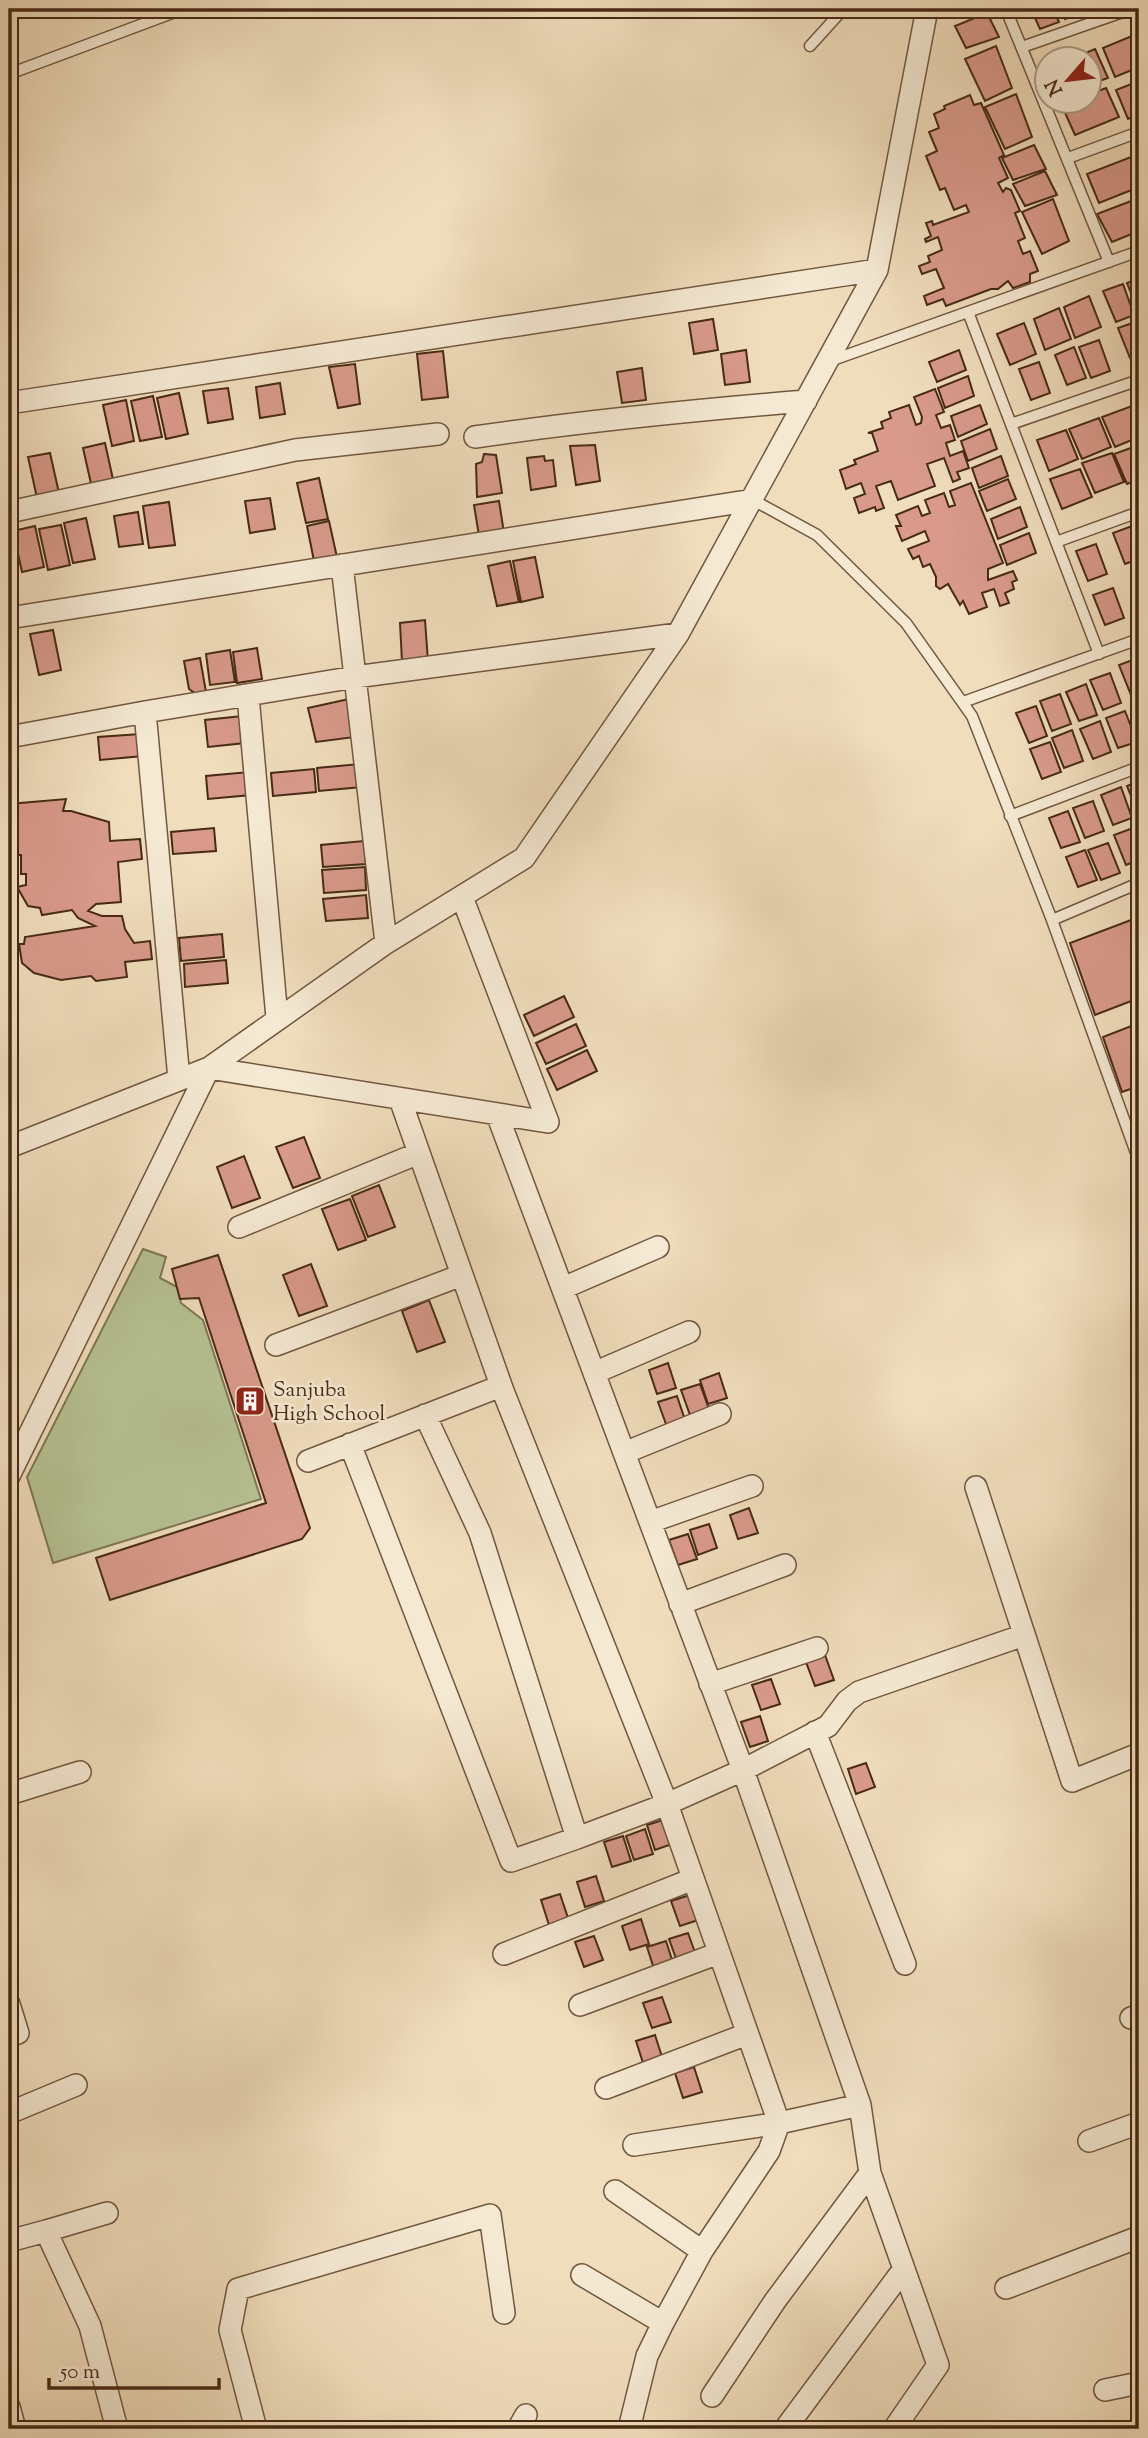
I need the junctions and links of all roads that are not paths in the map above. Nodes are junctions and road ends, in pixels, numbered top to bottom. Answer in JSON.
{"nodes":[{"id":1,"x":184,"y":9,"type":"edge"},
{"id":2,"x":838,"y":9,"type":"edge"},
{"id":3,"x":927,"y":9,"type":"edge"},
{"id":4,"x":1131,"y":9,"type":"edge"},
{"id":5,"x":1007,"y":12,"type":"dead end"},
{"id":6,"x":810,"y":46,"type":"dead end"},
{"id":7,"x":1022,"y":47,"type":"junction"},
{"id":8,"x":9,"y":74,"type":"edge"},
{"id":9,"x":1139,"y":132,"type":"edge"},
{"id":10,"x":1068,"y":158,"type":"junction"},
{"id":11,"x":1139,"y":251,"type":"edge"},
{"id":12,"x":1109,"y":262,"type":"junction"},
{"id":13,"x":877,"y":270,"type":"junction"},
{"id":14,"x":968,"y":312,"type":"junction"},
{"id":15,"x":828,"y":362,"type":"junction"},
{"id":16,"x":1139,"y":380,"type":"edge"},
{"id":17,"x":806,"y":401,"type":"junction"},
{"id":18,"x":9,"y":403,"type":"edge"},
{"id":19,"x":1011,"y":424,"type":"junction"},
{"id":20,"x":438,"y":434,"type":"dead end"},
{"id":21,"x":475,"y":437,"type":"dead end"},
{"id":22,"x":752,"y":500,"type":"junction"},
{"id":23,"x":9,"y":512,"type":"edge"},
{"id":24,"x":1139,"y":512,"type":"edge"},
{"id":25,"x":1056,"y":542,"type":"junction"},
{"id":26,"x":342,"y":565,"type":"junction"},
{"id":27,"x":9,"y":618,"type":"edge"},
{"id":28,"x":678,"y":634,"type":"junction"},
{"id":29,"x":1139,"y":639,"type":"edge"},
{"id":30,"x":1099,"y":654,"type":"junction"},
{"id":31,"x":355,"y":677,"type":"junction"},
{"id":32,"x":248,"y":696,"type":"junction"},
{"id":33,"x":963,"y":702,"type":"junction"},
{"id":34,"x":145,"y":712,"type":"junction"},
{"id":35,"x":9,"y":737,"type":"edge"},
{"id":36,"x":1139,"y":767,"type":"edge"},
{"id":37,"x":1010,"y":817,"type":"junction"},
{"id":38,"x":1139,"y":883,"type":"edge"},
{"id":39,"x":462,"y":897,"type":"junction"},
{"id":40,"x":1052,"y":920,"type":"junction"},
{"id":41,"x":386,"y":943,"type":"junction"},
{"id":42,"x":277,"y":1018,"type":"junction"},
{"id":43,"x":209,"y":1068,"type":"junction"},
{"id":44,"x":179,"y":1079,"type":"junction"},
{"id":45,"x":400,"y":1098,"type":"junction"},
{"id":46,"x":497,"y":1114,"type":"junction"},
{"id":47,"x":9,"y":1147,"type":"edge"},
{"id":48,"x":419,"y":1153,"type":"junction"},
{"id":49,"x":1139,"y":1161,"type":"edge"},
{"id":50,"x":239,"y":1227,"type":"dead end"},
{"id":51,"x":658,"y":1247,"type":"dead end"},
{"id":52,"x":462,"y":1275,"type":"junction"},
{"id":53,"x":562,"y":1288,"type":"junction"},
{"id":54,"x":689,"y":1332,"type":"dead end"},
{"id":55,"x":276,"y":1345,"type":"dead end"},
{"id":56,"x":594,"y":1373,"type":"junction"},
{"id":57,"x":501,"y":1386,"type":"junction"},
{"id":58,"x":720,"y":1414,"type":"dead end"},
{"id":59,"x":425,"y":1415,"type":"junction"},
{"id":60,"x":350,"y":1444,"type":"junction"},
{"id":61,"x":624,"y":1453,"type":"junction"},
{"id":62,"x":308,"y":1461,"type":"dead end"},
{"id":63,"x":10,"y":1470,"type":"edge"},
{"id":64,"x":752,"y":1486,"type":"dead end"},
{"id":65,"x":976,"y":1487,"type":"dead end"},
{"id":66,"x":650,"y":1522,"type":"junction"},
{"id":67,"x":785,"y":1565,"type":"dead end"},
{"id":68,"x":680,"y":1604,"type":"junction"},
{"id":69,"x":1024,"y":1635,"type":"junction"},
{"id":70,"x":817,"y":1648,"type":"dead end"},
{"id":71,"x":710,"y":1684,"type":"junction"},
{"id":72,"x":815,"y":1732,"type":"junction"},
{"id":73,"x":1139,"y":1754,"type":"edge"},
{"id":74,"x":743,"y":1770,"type":"junction"},
{"id":75,"x":80,"y":1772,"type":"dead end"},
{"id":76,"x":9,"y":1794,"type":"edge"},
{"id":77,"x":667,"y":1804,"type":"junction"},
{"id":78,"x":577,"y":1838,"type":"junction"},
{"id":79,"x":693,"y":1879,"type":"junction"},
{"id":80,"x":504,"y":1954,"type":"dead end"},
{"id":81,"x":719,"y":1954,"type":"junction"},
{"id":82,"x":905,"y":1964,"type":"dead end"},
{"id":83,"x":9,"y":2004,"type":"edge"},
{"id":84,"x":580,"y":2005,"type":"dead end"},
{"id":85,"x":18,"y":2033,"type":"dead end"},
{"id":86,"x":747,"y":2034,"type":"junction"},
{"id":87,"x":76,"y":2085,"type":"dead end"},
{"id":88,"x":606,"y":2088,"type":"dead end"},
{"id":89,"x":860,"y":2105,"type":"junction"},
{"id":90,"x":9,"y":2113,"type":"edge"},
{"id":91,"x":779,"y":2123,"type":"junction"},
{"id":92,"x":1139,"y":2123,"type":"edge"},
{"id":93,"x":1088,"y":2141,"type":"dead end"},
{"id":94,"x":634,"y":2145,"type":"dead end"},
{"id":95,"x":870,"y":2173,"type":"junction"},
{"id":96,"x":615,"y":2192,"type":"dead end"},
{"id":97,"x":107,"y":2213,"type":"dead end"},
{"id":98,"x":46,"y":2231,"type":"junction"},
{"id":99,"x":1139,"y":2237,"type":"edge"},
{"id":100,"x":9,"y":2241,"type":"edge"},
{"id":101,"x":702,"y":2251,"type":"junction"},
{"id":102,"x":903,"y":2270,"type":"junction"},
{"id":103,"x":582,"y":2275,"type":"dead end"},
{"id":104,"x":1006,"y":2288,"type":"dead end"},
{"id":105,"x":504,"y":2313,"type":"dead end"},
{"id":106,"x":663,"y":2323,"type":"junction"},
{"id":107,"x":1139,"y":2383,"type":"edge"},
{"id":108,"x":1105,"y":2390,"type":"dead end"},
{"id":109,"x":712,"y":2396,"type":"dead end"},
{"id":110,"x":9,"y":2407,"type":"edge"},
{"id":111,"x":15,"y":2429,"type":"edge"},
{"id":112,"x":117,"y":2429,"type":"edge"},
{"id":113,"x":256,"y":2429,"type":"edge"},
{"id":114,"x":629,"y":2429,"type":"edge"},
{"id":115,"x":785,"y":2429,"type":"edge"},
{"id":116,"x":894,"y":2429,"type":"edge"}],
"edges":[{"from":1,"to":8,"type":"lane"},
{"from":2,"to":6,"type":"lane"},
{"from":3,"to":13,"type":"street"},
{"from":4,"to":7,"type":"lane"},
{"from":5,"to":7,"type":"lane"},
{"from":7,"to":10,"type":"lane"},
{"from":9,"to":10,"type":"lane"},
{"from":10,"to":12,"type":"lane"},
{"from":11,"to":12,"type":"lane"},
{"from":12,"to":14,"type":"lane"},
{"from":13,"to":15,"type":"street"},
{"from":13,"to":18,"type":"street"},
{"from":14,"to":15,"type":"lane"},
{"from":14,"to":19,"type":"lane"},
{"from":15,"to":17,"type":"street"},
{"from":16,"to":19,"type":"lane"},
{"from":17,"to":21,"type":"street"},
{"from":17,"to":22,"type":"street"},
{"from":19,"to":25,"type":"lane"},
{"from":20,"to":23,"type":"street"},
{"from":22,"to":26,"type":"street"},
{"from":22,"to":28,"type":"street"},
{"from":22,"to":33,"type":"lane"},
{"from":24,"to":25,"type":"lane"},
{"from":25,"to":30,"type":"lane"},
{"from":26,"to":27,"type":"street"},
{"from":26,"to":31,"type":"street"},
{"from":28,"to":31,"type":"street"},
{"from":28,"to":39,"type":"street"},
{"from":29,"to":30,"type":"lane"},
{"from":30,"to":33,"type":"lane"},
{"from":31,"to":32,"type":"street"},
{"from":31,"to":41,"type":"street"},
{"from":32,"to":34,"type":"street"},
{"from":32,"to":42,"type":"street"},
{"from":33,"to":37,"type":"lane"},
{"from":34,"to":35,"type":"street"},
{"from":34,"to":44,"type":"street"},
{"from":36,"to":37,"type":"lane"},
{"from":37,"to":40,"type":"lane"},
{"from":38,"to":40,"type":"lane"},
{"from":39,"to":41,"type":"street"},
{"from":39,"to":46,"type":"street"},
{"from":40,"to":49,"type":"lane"},
{"from":41,"to":42,"type":"street"},
{"from":42,"to":43,"type":"street"},
{"from":43,"to":44,"type":"street"},
{"from":43,"to":45,"type":"street"},
{"from":43,"to":63,"type":"street"},
{"from":44,"to":47,"type":"street"},
{"from":45,"to":46,"type":"street"},
{"from":45,"to":48,"type":"street"},
{"from":46,"to":53,"type":"street"},
{"from":48,"to":50,"type":"street"},
{"from":48,"to":52,"type":"street"},
{"from":51,"to":53,"type":"street"},
{"from":52,"to":55,"type":"street"},
{"from":52,"to":57,"type":"street"},
{"from":53,"to":56,"type":"street"},
{"from":54,"to":56,"type":"street"},
{"from":56,"to":61,"type":"street"},
{"from":57,"to":59,"type":"street"},
{"from":57,"to":77,"type":"street"},
{"from":58,"to":61,"type":"street"},
{"from":59,"to":60,"type":"street"},
{"from":59,"to":78,"type":"street"},
{"from":60,"to":62,"type":"street"},
{"from":60,"to":78,"type":"street"},
{"from":61,"to":66,"type":"street"},
{"from":64,"to":66,"type":"street"},
{"from":65,"to":69,"type":"street"},
{"from":66,"to":68,"type":"street"},
{"from":67,"to":68,"type":"street"},
{"from":68,"to":71,"type":"street"},
{"from":69,"to":72,"type":"street"},
{"from":69,"to":73,"type":"street"},
{"from":70,"to":71,"type":"street"},
{"from":71,"to":74,"type":"street"},
{"from":72,"to":74,"type":"street"},
{"from":72,"to":82,"type":"street"},
{"from":74,"to":77,"type":"street"},
{"from":74,"to":89,"type":"street"},
{"from":75,"to":76,"type":"street"},
{"from":77,"to":78,"type":"street"},
{"from":77,"to":79,"type":"street"},
{"from":79,"to":80,"type":"street"},
{"from":79,"to":81,"type":"street"},
{"from":81,"to":84,"type":"street"},
{"from":81,"to":86,"type":"street"},
{"from":83,"to":85,"type":"street"},
{"from":86,"to":88,"type":"street"},
{"from":86,"to":91,"type":"street"},
{"from":87,"to":90,"type":"street"},
{"from":89,"to":91,"type":"street"},
{"from":89,"to":95,"type":"street"},
{"from":91,"to":94,"type":"street"},
{"from":91,"to":101,"type":"street"},
{"from":92,"to":93,"type":"street"},
{"from":95,"to":102,"type":"street"},
{"from":95,"to":109,"type":"street"},
{"from":96,"to":101,"type":"street"},
{"from":97,"to":98,"type":"street"},
{"from":98,"to":100,"type":"street"},
{"from":98,"to":112,"type":"street"},
{"from":99,"to":104,"type":"street"},
{"from":101,"to":106,"type":"street"},
{"from":102,"to":115,"type":"street"},
{"from":102,"to":116,"type":"street"},
{"from":103,"to":106,"type":"street"},
{"from":105,"to":113,"type":"street"},
{"from":106,"to":114,"type":"street"},
{"from":107,"to":108,"type":"street"},
{"from":110,"to":111,"type":"street"}]}
